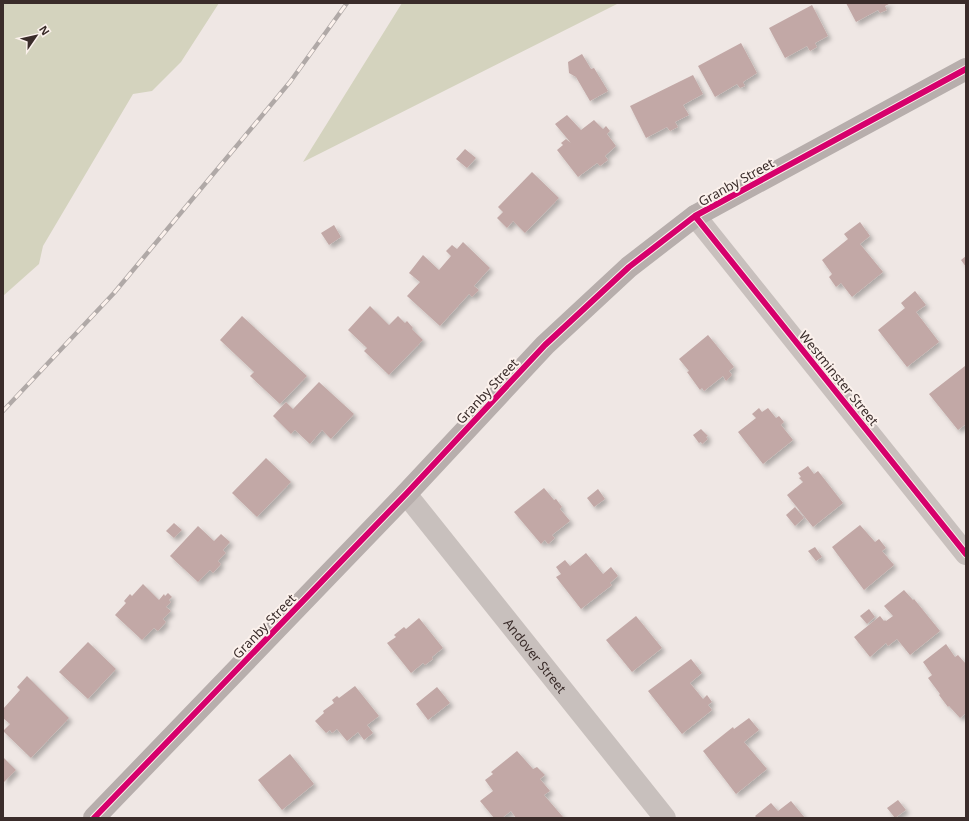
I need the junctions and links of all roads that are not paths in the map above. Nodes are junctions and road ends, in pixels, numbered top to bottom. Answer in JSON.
{"nodes":[{"id":1,"x":966,"y":69,"type":"edge"},
{"id":2,"x":696,"y":216,"type":"junction"},
{"id":3,"x":406,"y":494,"type":"junction"},
{"id":4,"x":966,"y":554,"type":"edge"},
{"id":5,"x":94,"y":818,"type":"edge"},
{"id":6,"x":665,"y":818,"type":"edge"}],
"edges":[{"from":1,"to":2,"type":"main road","name":"Granby Street"},
{"from":2,"to":3,"type":"main road","name":"Granby Street"},
{"from":2,"to":4,"type":"street","name":"Westminster Street"},
{"from":3,"to":5,"type":"main road","name":"Granby Street"},
{"from":3,"to":6,"type":"street","name":"Andover Street"}]}
